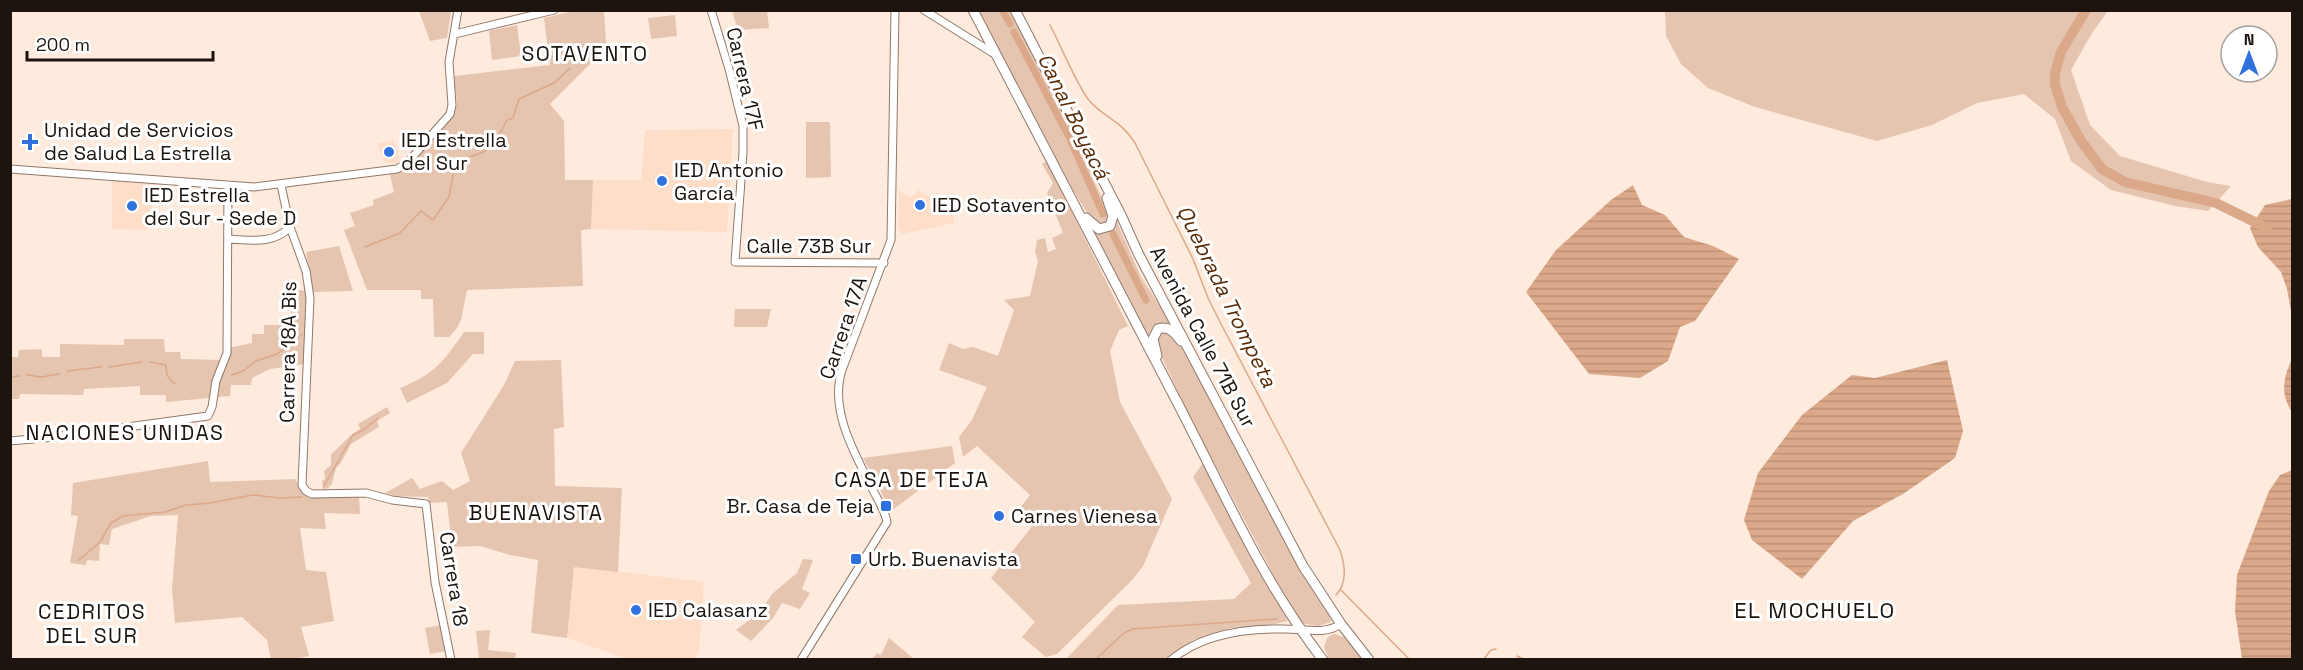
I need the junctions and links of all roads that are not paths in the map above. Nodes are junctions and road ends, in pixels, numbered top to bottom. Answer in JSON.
{"nodes":[{"id":1,"x":459,"y":10,"type":"edge"},
{"id":2,"x":554,"y":10,"type":"edge"},
{"id":3,"x":711,"y":10,"type":"edge"},
{"id":4,"x":895,"y":10,"type":"edge"},
{"id":5,"x":924,"y":10,"type":"edge"},
{"id":6,"x":973,"y":10,"type":"edge"},
{"id":7,"x":1015,"y":10,"type":"edge"},
{"id":8,"x":455,"y":34,"type":"junction"},
{"id":9,"x":996,"y":55,"type":"junction"},
{"id":10,"x":10,"y":169,"type":"edge"},
{"id":11,"x":1099,"y":174,"type":"junction"},
{"id":12,"x":281,"y":185,"type":"junction"},
{"id":13,"x":228,"y":186,"type":"junction"},
{"id":14,"x":1068,"y":191,"type":"junction"},
{"id":15,"x":290,"y":227,"type":"junction"},
{"id":16,"x":228,"y":239,"type":"junction"},
{"id":17,"x":735,"y":262,"type":"joint"},
{"id":18,"x":884,"y":263,"type":"junction"},
{"id":19,"x":1202,"y":373,"type":"junction"},
{"id":20,"x":1168,"y":384,"type":"junction"},
{"id":21,"x":10,"y":441,"type":"edge"},
{"id":22,"x":426,"y":504,"type":"joint"},
{"id":23,"x":1341,"y":624,"type":"junction"},
{"id":24,"x":1300,"y":629,"type":"junction"},
{"id":25,"x":451,"y":660,"type":"edge"},
{"id":26,"x":801,"y":660,"type":"edge"},
{"id":27,"x":1171,"y":660,"type":"edge"},
{"id":28,"x":1323,"y":660,"type":"edge"},
{"id":29,"x":1369,"y":660,"type":"edge"}],
"edges":[{"from":1,"to":8,"type":"street"},
{"from":2,"to":8,"type":"street"},
{"from":3,"to":17,"type":"street","name":"Carrera 17F"},
{"from":4,"to":18,"type":"street","name":"Carrera 17A"},
{"from":5,"to":9,"type":"street"},
{"from":6,"to":9,"type":"highway"},
{"from":7,"to":11,"type":"highway","name":"Avenida Calle 71B Sur"},
{"from":8,"to":12,"type":"street"},
{"from":9,"to":14,"type":"highway"},
{"from":10,"to":13,"type":"street"},
{"from":11,"to":14,"type":"highway"},
{"from":11,"to":19,"type":"highway","name":"Avenida Calle 71B Sur"},
{"from":12,"to":13,"type":"street"},
{"from":12,"to":15,"type":"street","name":"Carrera 18A Bis"},
{"from":13,"to":16,"type":"street"},
{"from":14,"to":20,"type":"highway"},
{"from":15,"to":16,"type":"street"},
{"from":15,"to":22,"type":"street","name":"Carrera 18A Bis"},
{"from":16,"to":21,"type":"street"},
{"from":17,"to":18,"type":"street","name":"Calle 73B Sur"},
{"from":18,"to":26,"type":"street","name":"Carrera 17A"},
{"from":19,"to":20,"type":"highway"},
{"from":19,"to":23,"type":"highway","name":"Avenida Calle 71B Sur"},
{"from":20,"to":24,"type":"highway"},
{"from":22,"to":25,"type":"street","name":"Carrera 18"},
{"from":23,"to":24,"type":"street"},
{"from":23,"to":29,"type":"highway","name":"Avenida Calle 71B Sur"},
{"from":24,"to":27,"type":"street"},
{"from":24,"to":28,"type":"highway"}]}
